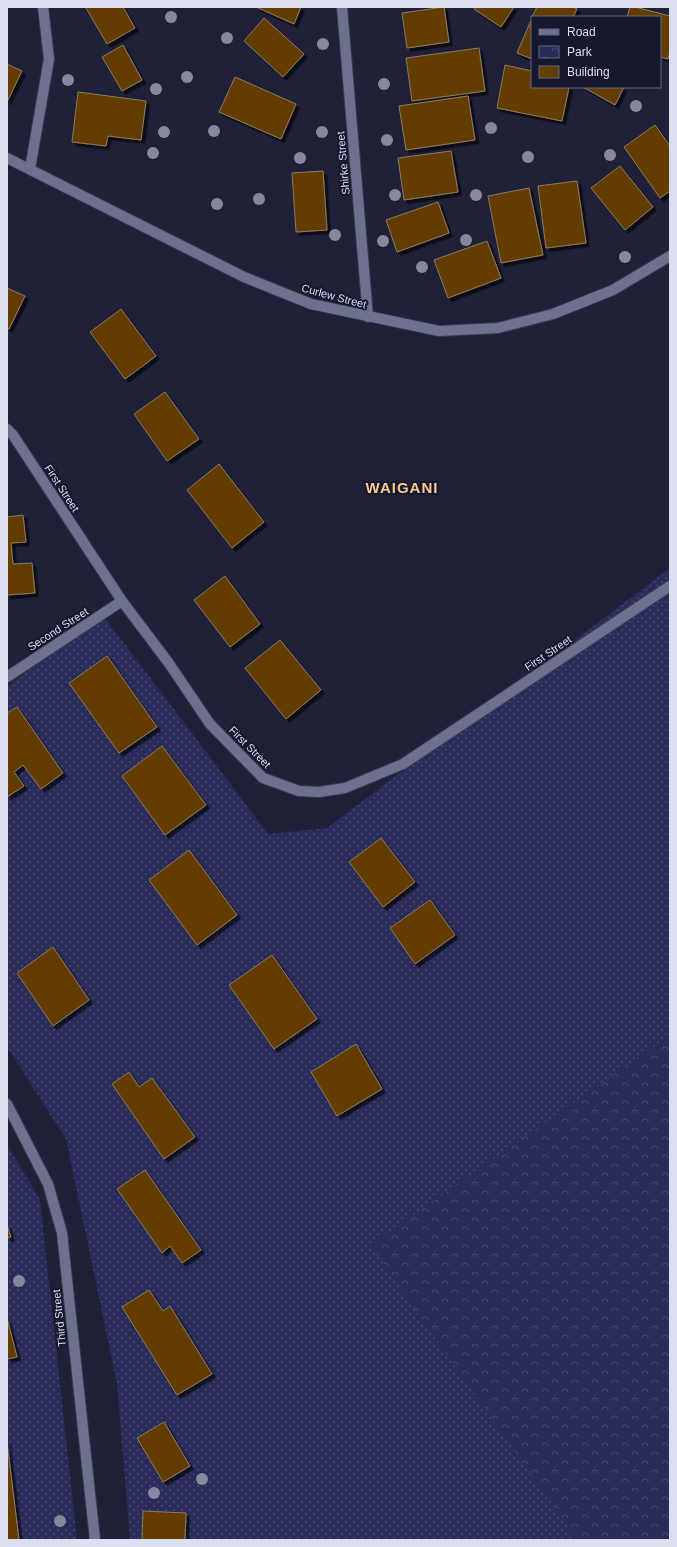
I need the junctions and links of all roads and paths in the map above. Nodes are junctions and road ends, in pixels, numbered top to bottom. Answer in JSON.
{"nodes":[{"id":1,"x":43,"y":7,"type":"edge"},
{"id":2,"x":342,"y":7,"type":"edge"},
{"id":3,"x":7,"y":158,"type":"edge"},
{"id":4,"x":30,"y":170,"type":"junction"},
{"id":5,"x":670,"y":256,"type":"edge"},
{"id":6,"x":368,"y":317,"type":"junction"},
{"id":7,"x":7,"y":429,"type":"edge"},
{"id":8,"x":670,"y":586,"type":"edge"},
{"id":9,"x":122,"y":601,"type":"junction"},
{"id":10,"x":7,"y":677,"type":"edge"},
{"id":11,"x":7,"y":1104,"type":"edge"},
{"id":12,"x":95,"y":1540,"type":"edge"}],
"edges":[{"from":1,"to":4,"type":"street"},
{"from":2,"to":6,"type":"street","name":"Shirke Street"},
{"from":3,"to":4,"type":"street","name":"Curlew Street"},
{"from":4,"to":6,"type":"street","name":"Curlew Street"},
{"from":5,"to":6,"type":"street","name":"Curlew Street"},
{"from":7,"to":9,"type":"street","name":"First Street"},
{"from":8,"to":9,"type":"street","name":"First Street"},
{"from":9,"to":10,"type":"street","name":"Second Street"},
{"from":11,"to":12,"type":"street","name":"Third Street"}]}
